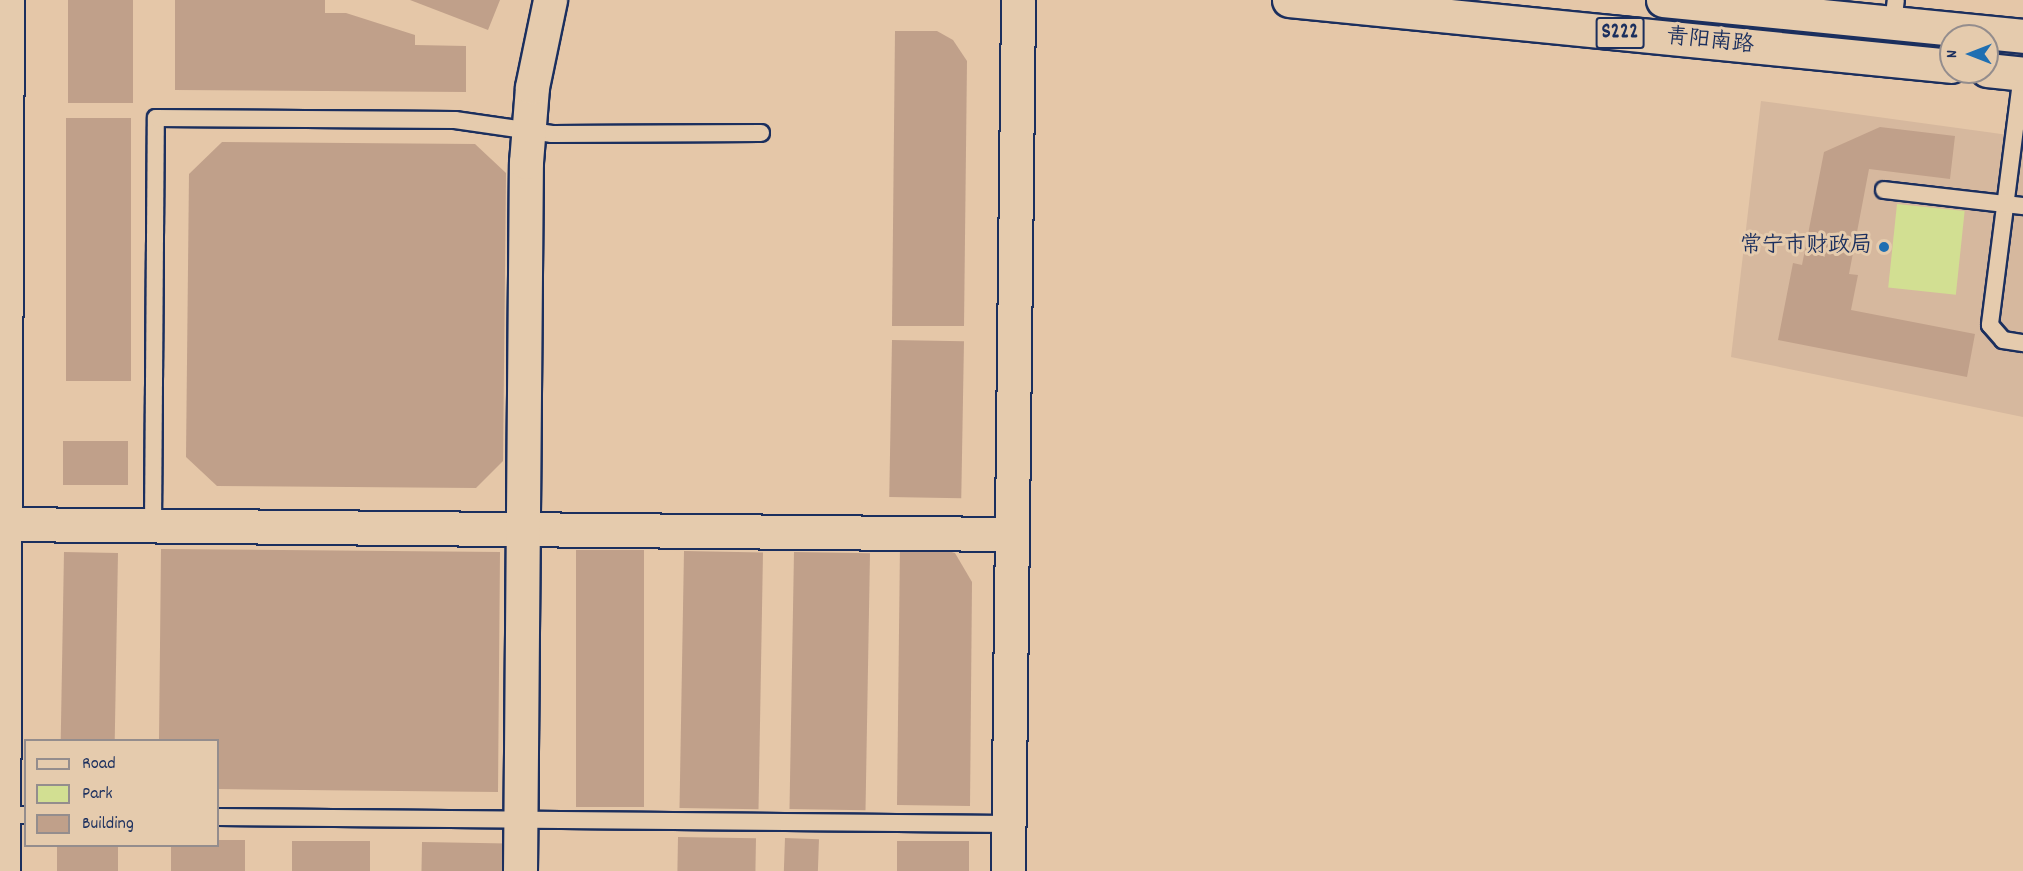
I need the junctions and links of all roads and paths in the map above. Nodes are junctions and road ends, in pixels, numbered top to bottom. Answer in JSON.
{"nodes":[{"id":1,"x":7,"y":0,"type":"edge"},
{"id":2,"x":550,"y":0,"type":"edge"},
{"id":3,"x":1018,"y":0,"type":"edge"},
{"id":4,"x":1289,"y":0,"type":"edge"},
{"id":5,"x":1664,"y":0,"type":"edge"},
{"id":6,"x":1747,"y":4,"type":"edge"},
{"id":7,"x":1894,"y":11,"type":"edge"},
{"id":8,"x":2023,"y":36,"type":"edge"},
{"id":9,"x":1939,"y":65,"type":"edge"},
{"id":10,"x":1999,"y":71,"type":"edge"},
{"id":11,"x":2022,"y":74,"type":"edge"},
{"id":12,"x":529,"y":131,"type":"junction"},
{"id":13,"x":761,"y":133,"type":"dead end"},
{"id":14,"x":1884,"y":190,"type":"dead end"},
{"id":15,"x":2005,"y":204,"type":"junction"},
{"id":16,"x":2023,"y":206,"type":"edge"},
{"id":17,"x":2023,"y":343,"type":"edge"},
{"id":18,"x":5,"y":524,"type":"junction"},
{"id":19,"x":153,"y":525,"type":"junction"},
{"id":20,"x":523,"y":529,"type":"junction"},
{"id":21,"x":1012,"y":534,"type":"junction"},
{"id":22,"x":14,"y":815,"type":"edge"},
{"id":23,"x":219,"y":817,"type":"edge"},
{"id":24,"x":520,"y":819,"type":"junction"},
{"id":25,"x":1009,"y":824,"type":"junction"},
{"id":26,"x":3,"y":871,"type":"edge"},
{"id":27,"x":520,"y":871,"type":"edge"},
{"id":28,"x":1008,"y":871,"type":"edge"}],
"edges":[{"from":1,"to":18,"type":"street"},
{"from":2,"to":12,"type":"street"},
{"from":3,"to":21,"type":"street"},
{"from":4,"to":9,"type":"street","name":"青阳南路","number":"S222"},
{"from":5,"to":6,"type":"street","name":"青阳南路","number":"S222"},
{"from":6,"to":7,"type":"street","name":"青阳南路","number":"S222"},
{"from":7,"to":8,"type":"street","name":"青阳南路","number":"S222"},
{"from":10,"to":11,"type":"street"},
{"from":11,"to":15,"type":"lane"},
{"from":12,"to":13,"type":"lane"},
{"from":12,"to":19,"type":"lane"},
{"from":12,"to":20,"type":"street"},
{"from":14,"to":15,"type":"lane"},
{"from":15,"to":16,"type":"lane"},
{"from":15,"to":17,"type":"lane"},
{"from":18,"to":19,"type":"street"},
{"from":18,"to":22,"type":"street"},
{"from":19,"to":20,"type":"street"},
{"from":20,"to":21,"type":"street"},
{"from":20,"to":24,"type":"street"},
{"from":21,"to":25,"type":"street"},
{"from":22,"to":26,"type":"street"},
{"from":23,"to":24,"type":"lane"},
{"from":24,"to":25,"type":"lane"},
{"from":24,"to":27,"type":"street"},
{"from":25,"to":28,"type":"street"}]}
